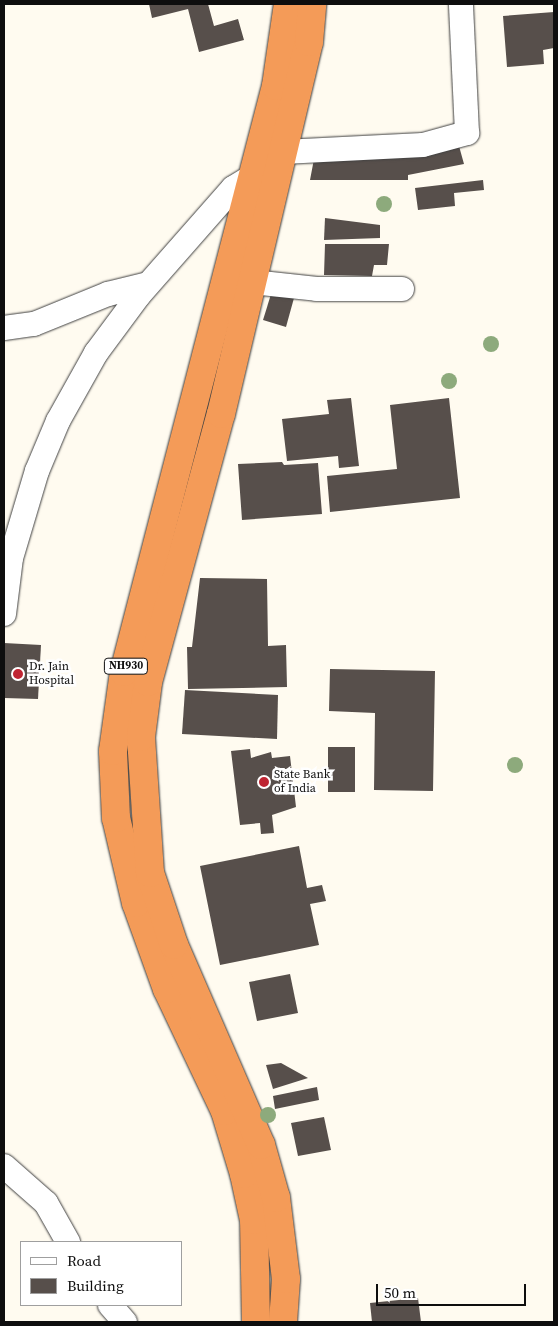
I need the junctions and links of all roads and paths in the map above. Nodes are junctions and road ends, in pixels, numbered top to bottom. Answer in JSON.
{"nodes":[{"id":1,"x":288,"y":4,"type":"edge"},
{"id":2,"x":312,"y":4,"type":"edge"},
{"id":3,"x":461,"y":4,"type":"edge"},
{"id":4,"x":283,"y":152,"type":"junction"},
{"id":5,"x":264,"y":178,"type":"junction"},
{"id":6,"x":252,"y":282,"type":"junction"},
{"id":7,"x":148,"y":284,"type":"junction"},
{"id":8,"x":402,"y":289,"type":"dead end"},
{"id":9,"x":4,"y":328,"type":"edge"},
{"id":10,"x":8,"y":560,"type":"edge"},
{"id":11,"x":4,"y":614,"type":"edge"},
{"id":12,"x":4,"y":1166,"type":"edge"},
{"id":13,"x":67,"y":1241,"type":"edge"},
{"id":14,"x":111,"y":1306,"type":"edge"},
{"id":15,"x":125,"y":1322,"type":"edge"},
{"id":16,"x":256,"y":1322,"type":"edge"},
{"id":17,"x":283,"y":1322,"type":"edge"}],
"edges":[{"from":1,"to":5,"type":"highway","number":"NH930"},
{"from":2,"to":4,"type":"highway","number":"NH930"},
{"from":3,"to":4,"type":"street"},
{"from":4,"to":5,"type":"highway","number":"NH930"},
{"from":5,"to":6,"type":"highway","number":"NH930"},
{"from":5,"to":7,"type":"street"},
{"from":5,"to":16,"type":"highway","number":"NH930"},
{"from":6,"to":8,"type":"street"},
{"from":6,"to":17,"type":"highway","number":"NH930"},
{"from":7,"to":9,"type":"street"},
{"from":7,"to":10,"type":"street"},
{"from":10,"to":11,"type":"street"},
{"from":12,"to":13,"type":"street"},
{"from":14,"to":15,"type":"street"}]}
